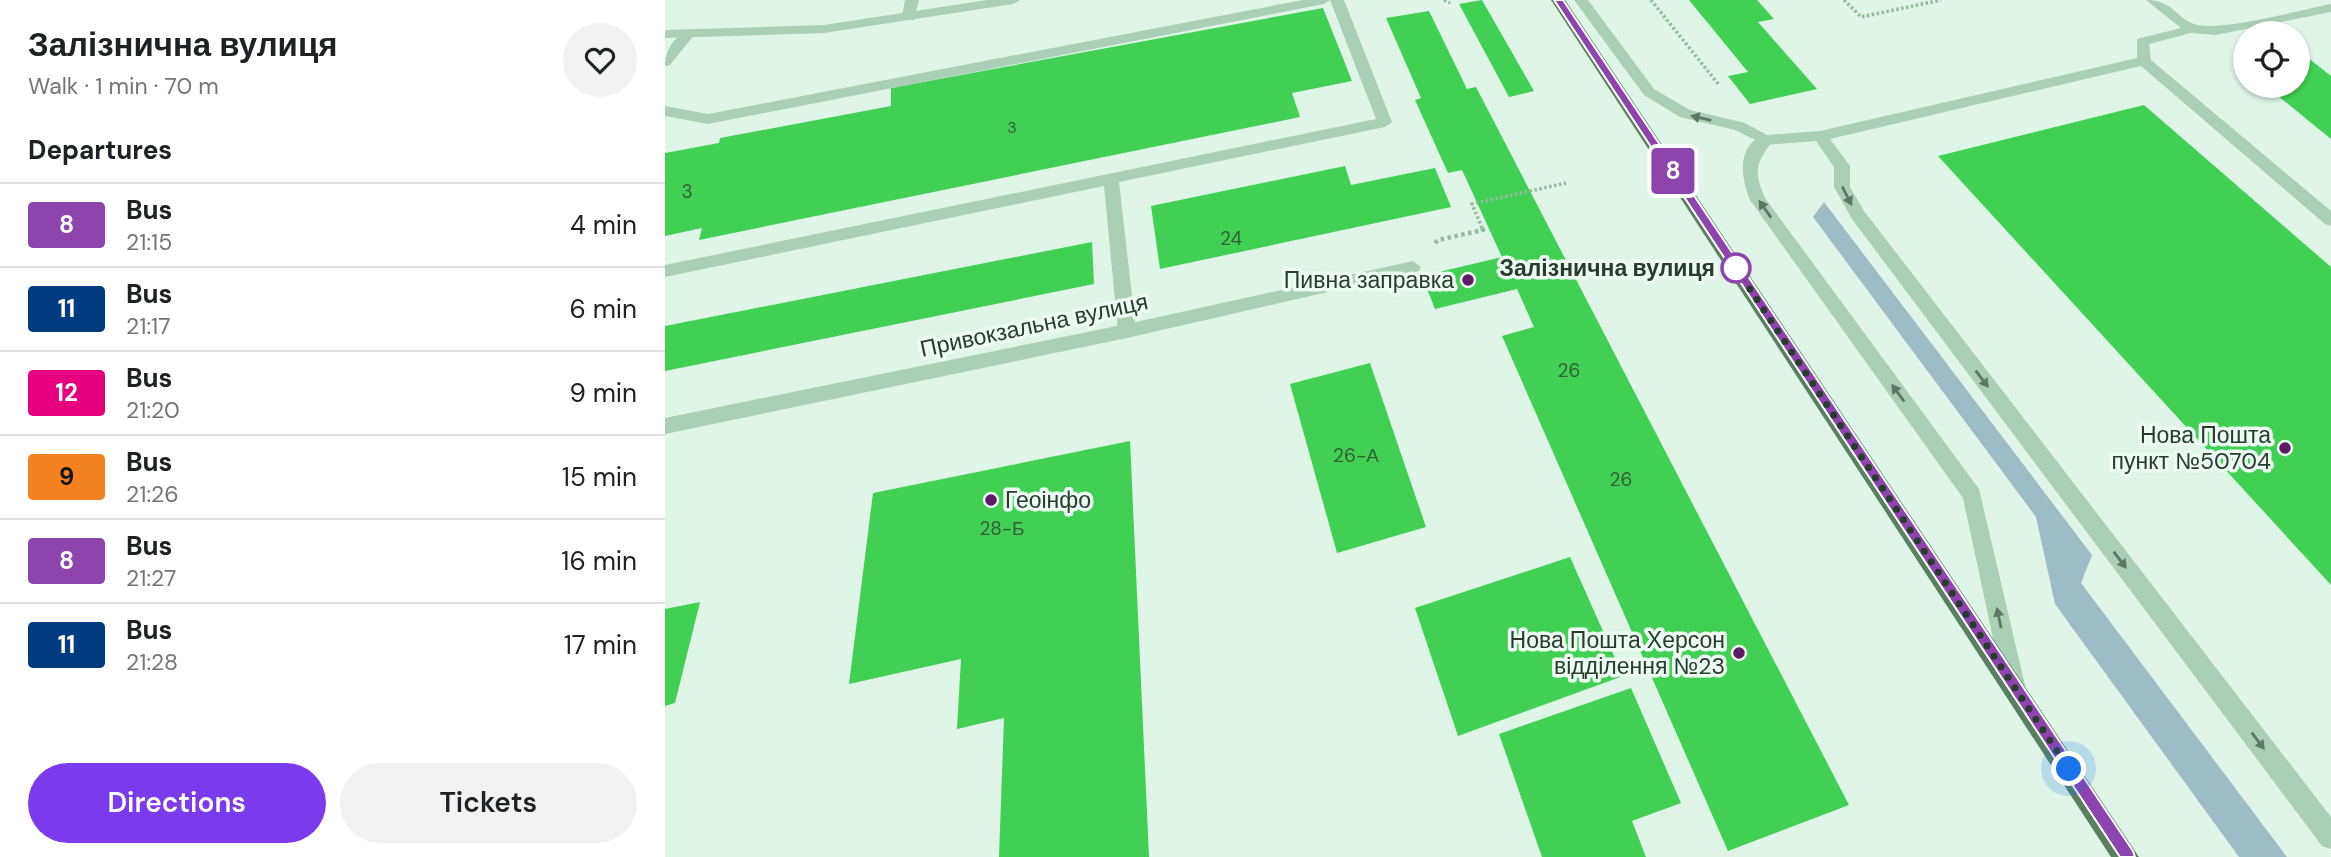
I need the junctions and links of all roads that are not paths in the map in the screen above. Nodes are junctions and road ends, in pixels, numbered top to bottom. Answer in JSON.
{"nodes":[{"id":1,"x":912,"y":0,"type":"edge"},
{"id":2,"x":1013,"y":0,"type":"edge"},
{"id":3,"x":1324,"y":0,"type":"edge"},
{"id":4,"x":1337,"y":0,"type":"edge"},
{"id":5,"x":1558,"y":0,"type":"edge"},
{"id":6,"x":1581,"y":0,"type":"edge"},
{"id":7,"x":2153,"y":0,"type":"edge"},
{"id":8,"x":2331,"y":8,"type":"edge"},
{"id":9,"x":909,"y":17,"type":"junction"},
{"id":10,"x":2191,"y":29,"type":"junction"},
{"id":11,"x":665,"y":34,"type":"edge"},
{"id":12,"x":687,"y":35,"type":"junction"},
{"id":13,"x":2144,"y":61,"type":"junction"},
{"id":14,"x":665,"y":62,"type":"edge"},
{"id":15,"x":665,"y":111,"type":"edge"},
{"id":16,"x":1820,"y":136,"type":"junction"},
{"id":17,"x":1765,"y":140,"type":"junction"},
{"id":18,"x":1111,"y":178,"type":"junction"},
{"id":19,"x":2331,"y":220,"type":"edge"},
{"id":20,"x":1413,"y":267,"type":"road end"},
{"id":21,"x":665,"y":271,"type":"edge"},
{"id":22,"x":1127,"y":331,"type":"junction"},
{"id":23,"x":665,"y":426,"type":"edge"},
{"id":24,"x":2014,"y":685,"type":"junction"},
{"id":25,"x":2331,"y":837,"type":"edge"},
{"id":26,"x":2123,"y":856,"type":"edge"}],
"edges":[{"from":1,"to":9,"type":"street"},
{"from":2,"to":9,"type":"street"},
{"from":3,"to":15,"type":"street"},
{"from":4,"to":18,"type":"street"},
{"from":5,"to":24,"type":"main road"},
{"from":17,"to":6,"type":"street","one_way":true},
{"from":7,"to":10,"type":"street"},
{"from":8,"to":10,"type":"street"},
{"from":9,"to":12,"type":"street"},
{"from":10,"to":13,"type":"street"},
{"from":11,"to":12,"type":"street"},
{"from":12,"to":14,"type":"street"},
{"from":13,"to":16,"type":"street"},
{"from":13,"to":19,"type":"street"},
{"from":16,"to":17,"type":"street"},
{"from":16,"to":25,"type":"street","one_way":true},
{"from":24,"to":17,"type":"street","one_way":true},
{"from":18,"to":21,"type":"street"},
{"from":18,"to":22,"type":"street"},
{"from":20,"to":22,"type":"street","name":"Привокзальна вулиця"},
{"from":22,"to":23,"type":"street","name":"Привокзальна вулиця"},
{"from":24,"to":26,"type":"main road"}]}
